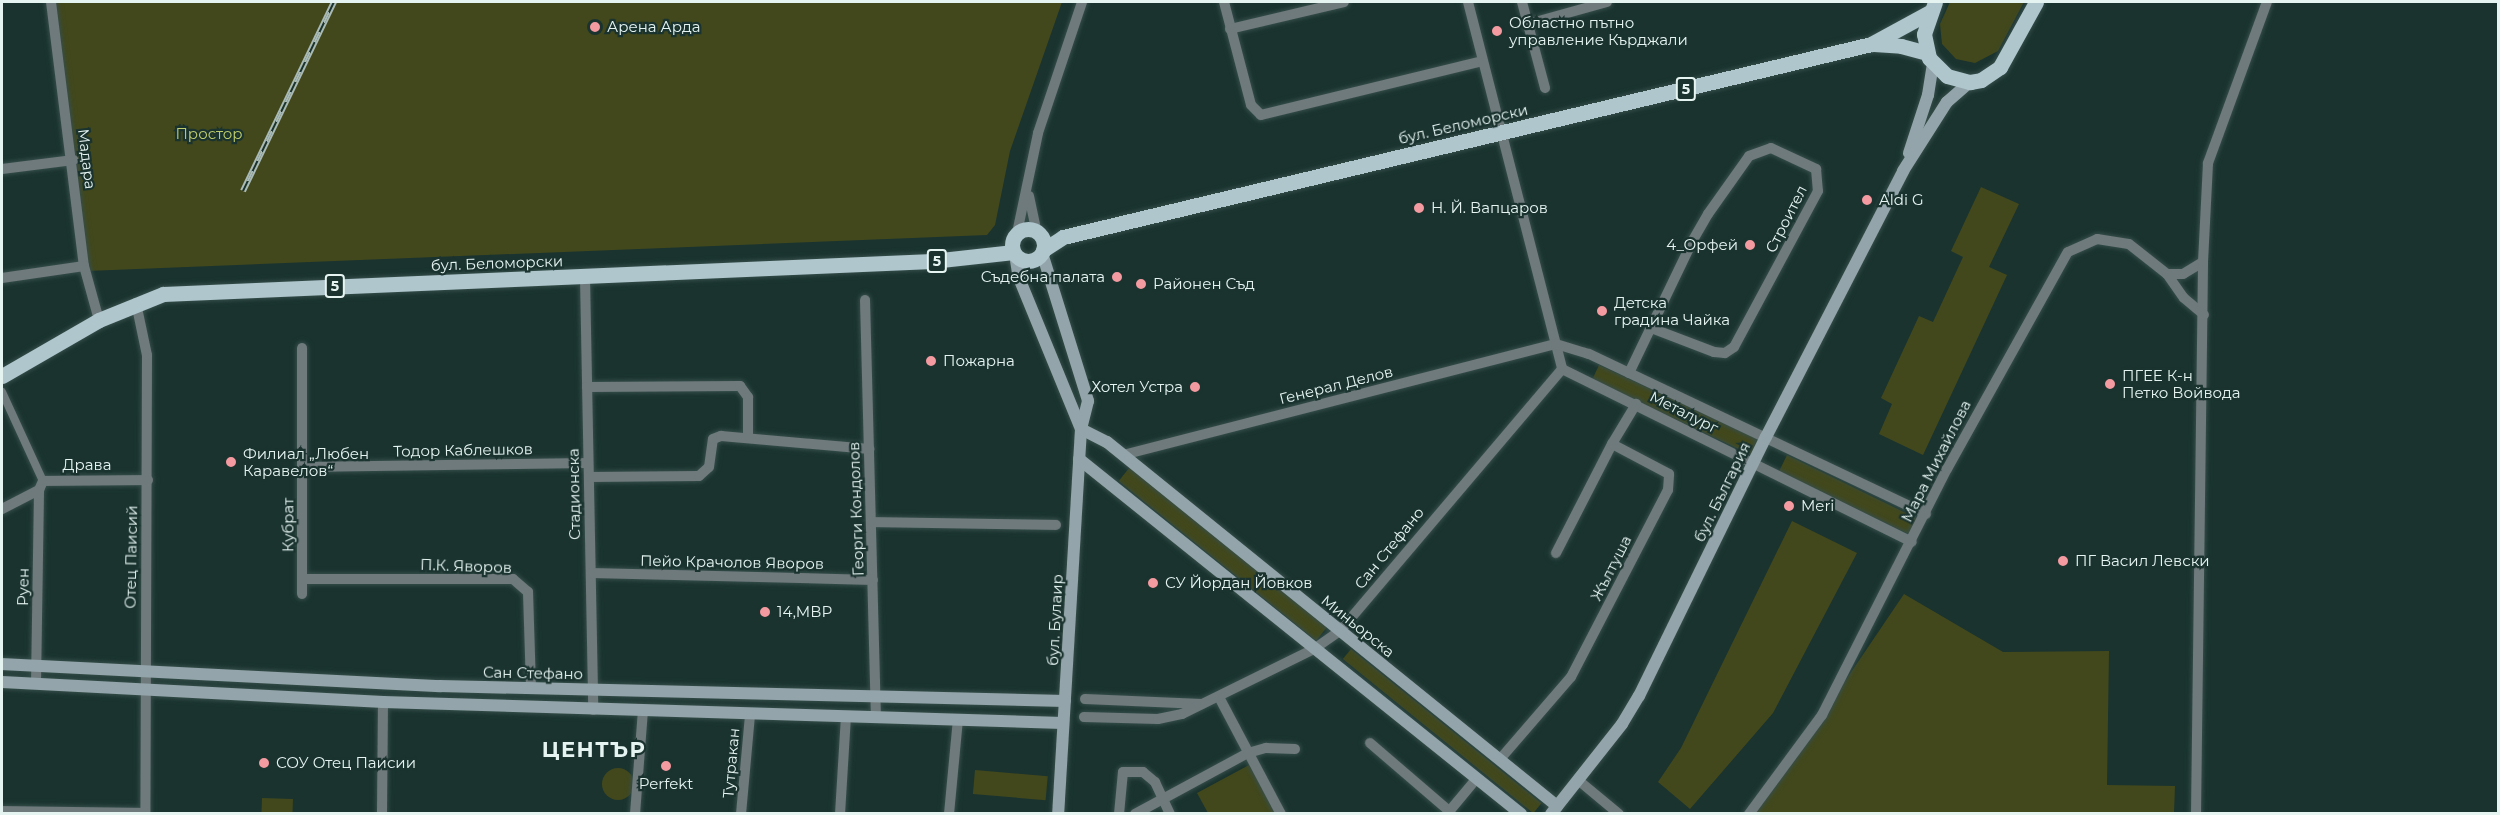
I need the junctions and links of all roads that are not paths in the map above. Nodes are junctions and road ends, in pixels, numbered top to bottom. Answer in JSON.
{"nodes":[{"id":1,"x":51,"y":2,"type":"edge"},
{"id":2,"x":1082,"y":2,"type":"edge"},
{"id":3,"x":1224,"y":2,"type":"edge"},
{"id":4,"x":1344,"y":2,"type":"edge"},
{"id":5,"x":1468,"y":2,"type":"edge"},
{"id":6,"x":1522,"y":2,"type":"edge"},
{"id":7,"x":1607,"y":2,"type":"edge"},
{"id":8,"x":2036,"y":2,"type":"edge"},
{"id":9,"x":2267,"y":2,"type":"edge"},
{"id":10,"x":1933,"y":7,"type":"edge"},
{"id":11,"x":1528,"y":24,"type":"junction"},
{"id":12,"x":1230,"y":29,"type":"junction"},
{"id":13,"x":1871,"y":44,"type":"junction"},
{"id":14,"x":1930,"y":58,"type":"junction"},
{"id":15,"x":1483,"y":61,"type":"junction"},
{"id":16,"x":1970,"y":82,"type":"junction"},
{"id":17,"x":1545,"y":88,"type":"dead end"},
{"id":18,"x":1501,"y":134,"type":"junction"},
{"id":19,"x":73,"y":160,"type":"junction"},
{"id":20,"x":2,"y":170,"type":"edge"},
{"id":21,"x":1903,"y":171,"type":"junction"},
{"id":22,"x":1028,"y":187,"type":"junction"},
{"id":23,"x":1037,"y":231,"type":"junction"},
{"id":24,"x":1017,"y":233,"type":"junction"},
{"id":25,"x":1062,"y":237,"type":"junction"},
{"id":26,"x":1042,"y":251,"type":"junction"},
{"id":27,"x":1014,"y":253,"type":"junction"},
{"id":28,"x":2203,"y":262,"type":"junction"},
{"id":29,"x":84,"y":266,"type":"junction"},
{"id":30,"x":2167,"y":274,"type":"junction"},
{"id":31,"x":585,"y":277,"type":"junction"},
{"id":32,"x":2,"y":278,"type":"edge"},
{"id":33,"x":865,"y":300,"type":"dead end"},
{"id":34,"x":136,"y":303,"type":"junction"},
{"id":35,"x":2204,"y":315,"type":"junction"},
{"id":36,"x":99,"y":320,"type":"junction"},
{"id":37,"x":1651,"y":328,"type":"junction"},
{"id":38,"x":1556,"y":344,"type":"junction"},
{"id":39,"x":302,"y":348,"type":"dead end"},
{"id":40,"x":1562,"y":369,"type":"junction"},
{"id":41,"x":1629,"y":373,"type":"junction"},
{"id":42,"x":2,"y":376,"type":"edge"},
{"id":43,"x":587,"y":387,"type":"junction"},
{"id":44,"x":2,"y":392,"type":"edge"},
{"id":45,"x":1636,"y":404,"type":"junction"},
{"id":46,"x":1081,"y":429,"type":"junction"},
{"id":47,"x":748,"y":436,"type":"junction"},
{"id":48,"x":1766,"y":437,"type":"junction"},
{"id":49,"x":1612,"y":444,"type":"junction"},
{"id":50,"x":870,"y":449,"type":"junction"},
{"id":51,"x":1123,"y":455,"type":"junction"},
{"id":52,"x":1079,"y":459,"type":"junction"},
{"id":53,"x":588,"y":463,"type":"junction"},
{"id":54,"x":1752,"y":464,"type":"junction"},
{"id":55,"x":303,"y":466,"type":"junction"},
{"id":56,"x":589,"y":477,"type":"junction"},
{"id":57,"x":148,"y":480,"type":"junction"},
{"id":58,"x":41,"y":485,"type":"junction"},
{"id":59,"x":2,"y":509,"type":"edge"},
{"id":60,"x":1926,"y":514,"type":"junction"},
{"id":61,"x":872,"y":522,"type":"junction"},
{"id":62,"x":1056,"y":525,"type":"dead end"},
{"id":63,"x":1912,"y":542,"type":"junction"},
{"id":64,"x":1556,"y":553,"type":"dead end"},
{"id":65,"x":591,"y":573,"type":"junction"},
{"id":66,"x":303,"y":579,"type":"junction"},
{"id":67,"x":873,"y":580,"type":"junction"},
{"id":68,"x":302,"y":594,"type":"dead end"},
{"id":69,"x":1340,"y":631,"type":"junction"},
{"id":70,"x":1314,"y":649,"type":"junction"},
{"id":71,"x":2,"y":664,"type":"edge"},
{"id":72,"x":37,"y":666,"type":"junction"},
{"id":73,"x":144,"y":673,"type":"junction"},
{"id":74,"x":302,"y":681,"type":"junction"},
{"id":75,"x":2,"y":682,"type":"edge"},
{"id":76,"x":36,"y":683,"type":"junction"},
{"id":77,"x":531,"y":688,"type":"junction"},
{"id":78,"x":144,"y":689,"type":"junction"},
{"id":79,"x":593,"y":690,"type":"junction"},
{"id":80,"x":302,"y":697,"type":"junction"},
{"id":81,"x":877,"y":697,"type":"junction"},
{"id":82,"x":1219,"y":697,"type":"junction"},
{"id":83,"x":1085,"y":699,"type":"dead end"},
{"id":84,"x":1065,"y":701,"type":"junction"},
{"id":85,"x":383,"y":702,"type":"junction"},
{"id":86,"x":1205,"y":704,"type":"junction"},
{"id":87,"x":593,"y":710,"type":"junction"},
{"id":88,"x":643,"y":711,"type":"junction"},
{"id":89,"x":750,"y":716,"type":"junction"},
{"id":90,"x":846,"y":716,"type":"junction"},
{"id":91,"x":876,"y":717,"type":"junction"},
{"id":92,"x":1083,"y":717,"type":"dead end"},
{"id":93,"x":958,"y":719,"type":"junction"},
{"id":94,"x":1064,"y":723,"type":"junction"},
{"id":95,"x":1370,"y":744,"type":"dead end"},
{"id":96,"x":1295,"y":749,"type":"dead end"},
{"id":97,"x":1248,"y":753,"type":"junction"},
{"id":98,"x":1501,"y":758,"type":"junction"},
{"id":99,"x":1478,"y":778,"type":"junction"},
{"id":100,"x":1578,"y":780,"type":"junction"},
{"id":101,"x":1161,"y":797,"type":"junction"},
{"id":102,"x":1554,"y":810,"type":"edge"},
{"id":103,"x":2,"y":811,"type":"edge"},
{"id":104,"x":1448,"y":812,"type":"edge"},
{"id":105,"x":38,"y":813,"type":"edge"},
{"id":106,"x":146,"y":813,"type":"edge"},
{"id":107,"x":382,"y":813,"type":"edge"},
{"id":108,"x":635,"y":813,"type":"edge"},
{"id":109,"x":741,"y":813,"type":"edge"},
{"id":110,"x":840,"y":813,"type":"edge"},
{"id":111,"x":950,"y":813,"type":"edge"},
{"id":112,"x":1058,"y":813,"type":"edge"},
{"id":113,"x":1119,"y":813,"type":"edge"},
{"id":114,"x":1135,"y":813,"type":"edge"},
{"id":115,"x":1170,"y":813,"type":"edge"},
{"id":116,"x":1281,"y":813,"type":"edge"},
{"id":117,"x":1521,"y":813,"type":"edge"},
{"id":118,"x":1619,"y":813,"type":"edge"},
{"id":119,"x":1749,"y":813,"type":"edge"},
{"id":120,"x":2196,"y":813,"type":"edge"}],
"edges":[{"from":1,"to":19,"type":"street","name":"Мадара"},
{"from":2,"to":22,"type":"street"},
{"from":3,"to":12,"type":"street"},
{"from":4,"to":12,"type":"street"},
{"from":5,"to":15,"type":"street"},
{"from":6,"to":11,"type":"street"},
{"from":7,"to":11,"type":"street"},
{"from":8,"to":16,"type":"main road"},
{"from":9,"to":28,"type":"street"},
{"from":10,"to":13,"type":"main road","name":"бул. Беломорски","number":"5"},
{"from":10,"to":14,"type":"main road","number":"5"},
{"from":11,"to":17,"type":"street"},
{"from":12,"to":15,"type":"street"},
{"from":13,"to":14,"type":"main road","name":"бул. Беломорски","number":"5"},
{"from":13,"to":18,"type":"main road","name":"бул. Беломорски","number":"5"},
{"from":14,"to":16,"type":"main road","number":"5"},
{"from":14,"to":21,"type":"main road","name":"бул. България"},
{"from":15,"to":18,"type":"street"},
{"from":16,"to":21,"type":"main road","name":"бул. България"},
{"from":18,"to":25,"type":"main road","name":"бул. Беломорски","number":"5"},
{"from":18,"to":38,"type":"street"},
{"from":19,"to":20,"type":"street"},
{"from":19,"to":29,"type":"street","name":"Мадара"},
{"from":21,"to":48,"type":"main road","name":"бул. България"},
{"from":22,"to":23,"type":"street"},
{"from":22,"to":24,"type":"street"},
{"from":23,"to":24,"type":"main road","number":"5"},
{"from":23,"to":25,"type":"main road","name":"бул. Беломорски","number":"5"},
{"from":23,"to":26,"type":"main road"},
{"from":24,"to":27,"type":"main road"},
{"from":25,"to":26,"type":"main road","name":"бул. Беломорски","number":"5"},
{"from":26,"to":27,"type":"main road","number":"5"},
{"from":26,"to":46,"type":"main road","name":"бул. Булаир"},
{"from":27,"to":31,"type":"main road","name":"бул. Беломорски","number":"5"},
{"from":27,"to":46,"type":"main road","name":"бул. Булаир"},
{"from":28,"to":30,"type":"street"},
{"from":28,"to":35,"type":"street"},
{"from":29,"to":32,"type":"street"},
{"from":29,"to":36,"type":"street","name":"Мадара"},
{"from":30,"to":35,"type":"street","name":"Мара Михайлова"},
{"from":30,"to":60,"type":"street","name":"Мара Михайлова"},
{"from":31,"to":34,"type":"main road","name":"бул. Беломорски","number":"5"},
{"from":31,"to":43,"type":"street","name":"Стадионска"},
{"from":33,"to":50,"type":"street","name":"Георги Кондолов"},
{"from":34,"to":36,"type":"main road","name":"бул. Беломорски","number":"5"},
{"from":34,"to":57,"type":"street","name":"Отец Паисий"},
{"from":35,"to":120,"type":"street"},
{"from":36,"to":42,"type":"main road","name":"бул. Беломорски","number":"5"},
{"from":37,"to":37,"type":"street","name":"Строител"},
{"from":37,"to":41,"type":"street","name":"Строител"},
{"from":38,"to":40,"type":"street"},
{"from":38,"to":41,"type":"street","name":"Металург"},
{"from":38,"to":51,"type":"street","name":"Генерал Делов"},
{"from":39,"to":55,"type":"street","name":"Кубрат"},
{"from":40,"to":45,"type":"street","name":"Металург"},
{"from":40,"to":69,"type":"street","name":"Сан Стефано"},
{"from":41,"to":48,"type":"street","name":"Металург"},
{"from":43,"to":47,"type":"street"},
{"from":43,"to":53,"type":"street","name":"Стадионска"},
{"from":44,"to":58,"type":"street"},
{"from":45,"to":49,"type":"street"},
{"from":45,"to":54,"type":"street","name":"Металург"},
{"from":46,"to":51,"type":"main road","name":"Миньорска"},
{"from":46,"to":52,"type":"main road","name":"бул. Булаир"},
{"from":47,"to":50,"type":"street"},
{"from":47,"to":56,"type":"street"},
{"from":48,"to":54,"type":"main road","name":"бул. България"},
{"from":48,"to":60,"type":"street","name":"Металург"},
{"from":49,"to":64,"type":"street"},
{"from":49,"to":98,"type":"street","name":"Жълтуша"},
{"from":50,"to":61,"type":"street","name":"Георги Кондолов"},
{"from":51,"to":69,"type":"main road","name":"Миньорска"},
{"from":52,"to":70,"type":"main road"},
{"from":52,"to":84,"type":"main road","name":"бул. Булаир"},
{"from":53,"to":55,"type":"street","name":"Тодор Каблешков"},
{"from":53,"to":56,"type":"street","name":"Стадионска"},
{"from":54,"to":63,"type":"street","name":"Металург"},
{"from":54,"to":100,"type":"main road","name":"бул. България"},
{"from":55,"to":66,"type":"street","name":"Кубрат"},
{"from":56,"to":65,"type":"street","name":"Стадионска"},
{"from":57,"to":58,"type":"street","name":"Драва"},
{"from":57,"to":73,"type":"street","name":"Отец Паисий"},
{"from":58,"to":59,"type":"street","name":"Драва"},
{"from":58,"to":72,"type":"street","name":"Руен"},
{"from":60,"to":63,"type":"street","name":"Мара Михайлова"},
{"from":61,"to":62,"type":"street"},
{"from":61,"to":67,"type":"street","name":"Георги Кондолов"},
{"from":63,"to":119,"type":"street","name":"Мара Михайлова"},
{"from":65,"to":67,"type":"street","name":"Пейо Крачолов Яворов"},
{"from":65,"to":79,"type":"street","name":"Стадионска"},
{"from":66,"to":68,"type":"street","name":"Кубрат"},
{"from":66,"to":77,"type":"street","name":"П.К. Яворов"},
{"from":67,"to":81,"type":"street","name":"Георги Кондолов"},
{"from":69,"to":70,"type":"street","name":"Сан Стефано"},
{"from":69,"to":98,"type":"main road","name":"Миньорска"},
{"from":70,"to":82,"type":"street","name":"Сан Стефано"},
{"from":70,"to":99,"type":"main road"},
{"from":71,"to":72,"type":"main road","name":"Сан Стефано"},
{"from":72,"to":73,"type":"main road","name":"Сан Стефано"},
{"from":72,"to":76,"type":"street","name":"Руен"},
{"from":73,"to":74,"type":"main road","name":"Сан Стефано"},
{"from":73,"to":78,"type":"street","name":"Отец Паисий"},
{"from":74,"to":77,"type":"main road","name":"Сан Стефано"},
{"from":74,"to":80,"type":"main road"},
{"from":75,"to":76,"type":"main road"},
{"from":76,"to":78,"type":"main road"},
{"from":77,"to":79,"type":"main road","name":"Сан Стефано"},
{"from":78,"to":80,"type":"main road"},
{"from":78,"to":106,"type":"street","name":"Отец Паисий"},
{"from":79,"to":81,"type":"main road","name":"Сан Стефано"},
{"from":79,"to":87,"type":"street","name":"Стадионска"},
{"from":80,"to":85,"type":"main road"},
{"from":81,"to":84,"type":"main road","name":"Сан Стефано"},
{"from":81,"to":91,"type":"street","name":"Георги Кондолов"},
{"from":82,"to":86,"type":"street","name":"Сан Стефано"},
{"from":82,"to":97,"type":"street"},
{"from":83,"to":86,"type":"street","name":"Сан Стефано"},
{"from":84,"to":94,"type":"main road","name":"бул. Булаир"},
{"from":85,"to":87,"type":"main road"},
{"from":85,"to":107,"type":"street"},
{"from":86,"to":92,"type":"street","name":"Сан Стефано"},
{"from":87,"to":88,"type":"main road"},
{"from":88,"to":89,"type":"main road"},
{"from":88,"to":108,"type":"street"},
{"from":89,"to":90,"type":"main road"},
{"from":89,"to":109,"type":"street","name":"Тутракан"},
{"from":90,"to":91,"type":"main road"},
{"from":90,"to":110,"type":"street"},
{"from":91,"to":93,"type":"main road"},
{"from":93,"to":94,"type":"main road"},
{"from":93,"to":111,"type":"street"},
{"from":94,"to":112,"type":"main road","name":"бул. Булаир"},
{"from":95,"to":104,"type":"street"},
{"from":96,"to":97,"type":"street"},
{"from":97,"to":101,"type":"street"},
{"from":97,"to":116,"type":"street"},
{"from":98,"to":102,"type":"main road","name":"Миньорска"},
{"from":99,"to":104,"type":"street"},
{"from":99,"to":117,"type":"main road"},
{"from":100,"to":102,"type":"main road","name":"бул. България"},
{"from":100,"to":118,"type":"street"},
{"from":101,"to":113,"type":"street"},
{"from":101,"to":114,"type":"street"},
{"from":101,"to":115,"type":"street"},
{"from":103,"to":105,"type":"street"},
{"from":105,"to":106,"type":"street"}]}
